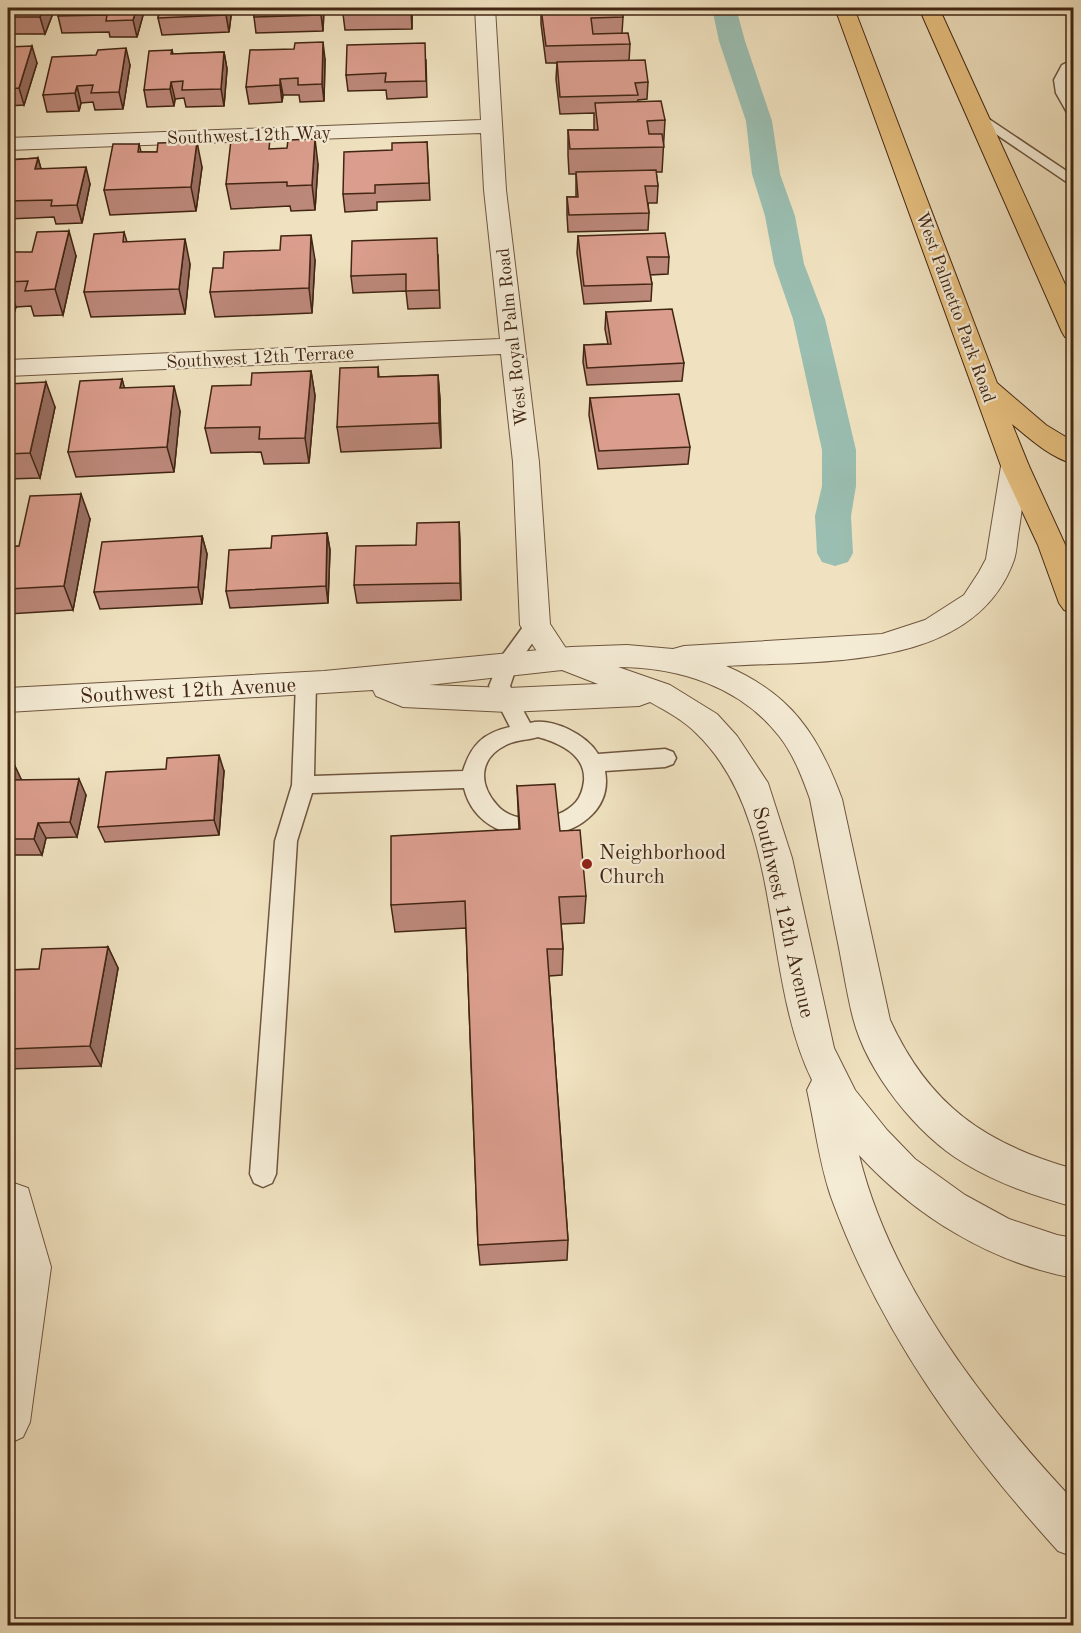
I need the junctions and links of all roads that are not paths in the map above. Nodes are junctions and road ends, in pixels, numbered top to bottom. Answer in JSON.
{"nodes":[{"id":1,"x":485,"y":8,"type":"edge"},
{"id":2,"x":844,"y":8,"type":"edge"},
{"id":3,"x":929,"y":8,"type":"edge"},
{"id":4,"x":1074,"y":63,"type":"edge"},
{"id":5,"x":1074,"y":113,"type":"edge"},
{"id":6,"x":977,"y":115,"type":"junction"},
{"id":7,"x":491,"y":126,"type":"junction"},
{"id":8,"x":8,"y":144,"type":"edge"},
{"id":9,"x":1074,"y":183,"type":"edge"},
{"id":10,"x":1074,"y":332,"type":"edge"},
{"id":11,"x":513,"y":346,"type":"junction"},
{"id":12,"x":8,"y":368,"type":"edge"},
{"id":13,"x":986,"y":388,"type":"junction"},
{"id":14,"x":1074,"y":455,"type":"edge"},
{"id":15,"x":1015,"y":466,"type":"junction"},
{"id":16,"x":1074,"y":603,"type":"edge"},
{"id":17,"x":535,"y":625,"type":"junction"},
{"id":18,"x":662,"y":658,"type":"junction"},
{"id":19,"x":558,"y":659,"type":"junction"},
{"id":20,"x":508,"y":662,"type":"junction"},
{"id":21,"x":369,"y":679,"type":"junction"},
{"id":22,"x":306,"y":683,"type":"junction"},
{"id":23,"x":659,"y":693,"type":"junction"},
{"id":24,"x":8,"y":700,"type":"edge"},
{"id":25,"x":508,"y":700,"type":"junction"},
{"id":26,"x":521,"y":730,"type":"junction"},
{"id":27,"x":665,"y":758,"type":"dead end"},
{"id":28,"x":593,"y":763,"type":"junction"},
{"id":29,"x":470,"y":779,"type":"junction"},
{"id":30,"x":303,"y":785,"type":"junction"},
{"id":31,"x":816,"y":1050,"type":"junction"},
{"id":32,"x":263,"y":1174,"type":"dead end"},
{"id":33,"x":1074,"y":1188,"type":"edge"},
{"id":34,"x":11,"y":1201,"type":"edge"},
{"id":35,"x":1074,"y":1258,"type":"edge"},
{"id":36,"x":8,"y":1422,"type":"edge"},
{"id":37,"x":1074,"y":1535,"type":"edge"}],
"edges":[{"from":1,"to":7,"type":"street","name":"West Royal Palm Road"},
{"from":2,"to":13,"type":"main road","name":"West Palmetto Park Road"},
{"from":3,"to":6,"type":"main road"},
{"from":4,"to":5,"type":"lane"},
{"from":6,"to":9,"type":"lane"},
{"from":6,"to":10,"type":"main road"},
{"from":7,"to":8,"type":"street","name":"Southwest 12th Way"},
{"from":7,"to":11,"type":"street","name":"West Royal Palm Road"},
{"from":11,"to":12,"type":"street","name":"Southwest 12th Terrace"},
{"from":11,"to":17,"type":"street","name":"West Royal Palm Road"},
{"from":13,"to":14,"type":"main road"},
{"from":13,"to":15,"type":"main road","name":"West Palmetto Park Road"},
{"from":15,"to":16,"type":"main road","name":"West Palmetto Park Road"},
{"from":15,"to":18,"type":"street"},
{"from":17,"to":19,"type":"street"},
{"from":17,"to":20,"type":"lane"},
{"from":18,"to":19,"type":"street","name":"Southwest 12th Avenue"},
{"from":18,"to":33,"type":"street","name":"Southwest 12th Avenue"},
{"from":19,"to":20,"type":"street","name":"Southwest 12th Avenue"},
{"from":19,"to":23,"type":"street"},
{"from":20,"to":21,"type":"street","name":"Southwest 12th Avenue"},
{"from":20,"to":25,"type":"lane"},
{"from":21,"to":22,"type":"street","name":"Southwest 12th Avenue"},
{"from":21,"to":25,"type":"street","name":"Southwest 12th Avenue"},
{"from":22,"to":24,"type":"street","name":"Southwest 12th Avenue"},
{"from":22,"to":30,"type":"lane"},
{"from":23,"to":25,"type":"street","name":"Southwest 12th Avenue"},
{"from":23,"to":31,"type":"street","name":"Southwest 12th Avenue"},
{"from":25,"to":26,"type":"lane"},
{"from":26,"to":28,"type":"lane"},
{"from":26,"to":29,"type":"lane"},
{"from":27,"to":28,"type":"lane"},
{"from":28,"to":29,"type":"lane"},
{"from":29,"to":30,"type":"lane"},
{"from":30,"to":32,"type":"lane"},
{"from":31,"to":35,"type":"street","name":"Southwest 12th Avenue"},
{"from":31,"to":37,"type":"street"},
{"from":34,"to":36,"type":"street"}]}
